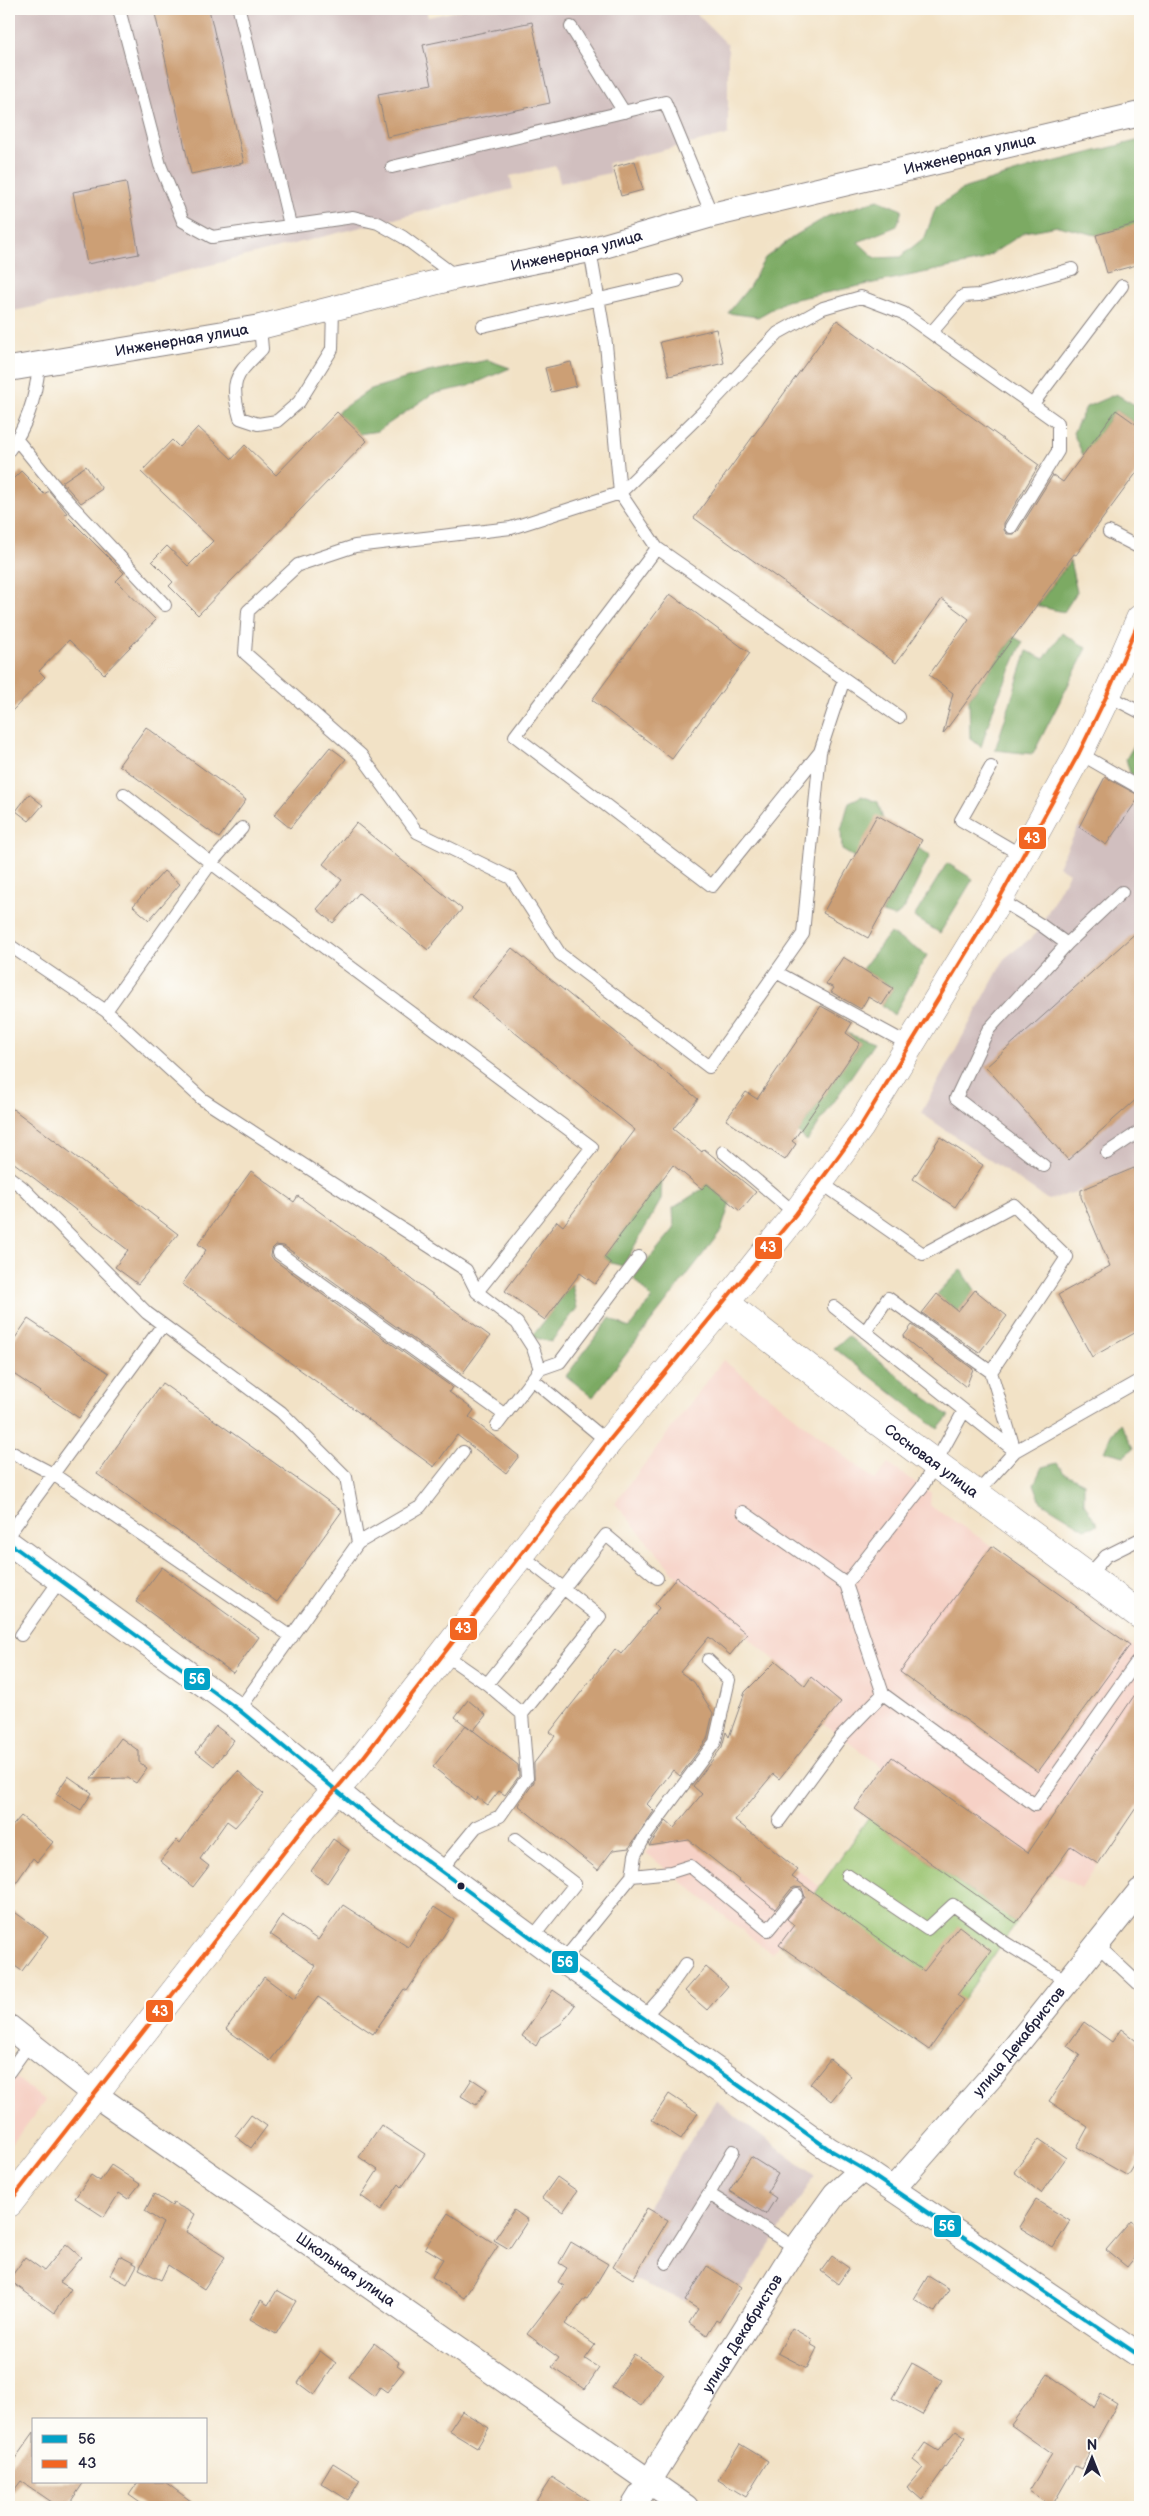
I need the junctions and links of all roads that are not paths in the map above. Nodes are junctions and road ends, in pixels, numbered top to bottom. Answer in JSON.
{"nodes":[{"id":1,"x":119,"y":9,"type":"edge"},
{"id":2,"x":239,"y":9,"type":"edge"},
{"id":3,"x":570,"y":27,"type":"dead end"},
{"id":4,"x":624,"y":112,"type":"junction"},
{"id":5,"x":1140,"y":114,"type":"edge"},
{"id":6,"x":392,"y":167,"type":"dead end"},
{"id":7,"x":712,"y":215,"type":"junction"},
{"id":8,"x":290,"y":225,"type":"junction"},
{"id":9,"x":590,"y":250,"type":"junction"},
{"id":10,"x":1072,"y":269,"type":"dead end"},
{"id":11,"x":457,"y":277,"type":"junction"},
{"id":12,"x":677,"y":282,"type":"dead end"},
{"id":13,"x":1122,"y":286,"type":"dead end"},
{"id":14,"x":599,"y":300,"type":"junction"},
{"id":15,"x":333,"y":308,"type":"junction"},
{"id":16,"x":483,"y":326,"type":"dead end"},
{"id":17,"x":260,"y":328,"type":"junction"},
{"id":18,"x":931,"y":333,"type":"junction"},
{"id":19,"x":40,"y":365,"type":"junction"},
{"id":20,"x":9,"y":369,"type":"edge"},
{"id":21,"x":1032,"y":405,"type":"junction"},
{"id":22,"x":13,"y":445,"type":"edge"},
{"id":23,"x":620,"y":493,"type":"junction"},
{"id":24,"x":1011,"y":527,"type":"dead end"},
{"id":25,"x":1109,"y":532,"type":"dead end"},
{"id":26,"x":656,"y":548,"type":"junction"},
{"id":27,"x":1140,"y":548,"type":"edge"},
{"id":28,"x":165,"y":605,"type":"dead end"},
{"id":29,"x":1140,"y":619,"type":"edge"},
{"id":30,"x":844,"y":678,"type":"junction"},
{"id":31,"x":1107,"y":695,"type":"junction"},
{"id":32,"x":1140,"y":712,"type":"edge"},
{"id":33,"x":899,"y":717,"type":"dead end"},
{"id":34,"x":820,"y":752,"type":"junction"},
{"id":35,"x":1078,"y":753,"type":"junction"},
{"id":36,"x":992,"y":767,"type":"dead end"},
{"id":37,"x":1140,"y":788,"type":"edge"},
{"id":38,"x":124,"y":794,"type":"dead end"},
{"id":39,"x":242,"y":828,"type":"dead end"},
{"id":40,"x":1022,"y":856,"type":"junction"},
{"id":41,"x":212,"y":863,"type":"junction"},
{"id":42,"x":1122,"y":892,"type":"dead end"},
{"id":43,"x":999,"y":899,"type":"junction"},
{"id":44,"x":1067,"y":944,"type":"junction"},
{"id":45,"x":9,"y":945,"type":"edge"},
{"id":46,"x":776,"y":972,"type":"junction"},
{"id":47,"x":106,"y":1011,"type":"junction"},
{"id":48,"x":910,"y":1045,"type":"junction"},
{"id":49,"x":1140,"y":1131,"type":"edge"},
{"id":50,"x":723,"y":1152,"type":"dead end"},
{"id":51,"x":1108,"y":1153,"type":"dead end"},
{"id":52,"x":1044,"y":1166,"type":"dead end"},
{"id":53,"x":9,"y":1177,"type":"edge"},
{"id":54,"x":820,"y":1182,"type":"junction"},
{"id":55,"x":796,"y":1214,"type":"junction"},
{"id":56,"x":278,"y":1253,"type":"dead end"},
{"id":57,"x":639,"y":1257,"type":"dead end"},
{"id":58,"x":477,"y":1292,"type":"junction"},
{"id":59,"x":725,"y":1303,"type":"junction"},
{"id":60,"x":834,"y":1307,"type":"dead end"},
{"id":61,"x":162,"y":1326,"type":"junction"},
{"id":62,"x":865,"y":1332,"type":"junction"},
{"id":63,"x":540,"y":1369,"type":"junction"},
{"id":64,"x":991,"y":1372,"type":"junction"},
{"id":65,"x":532,"y":1380,"type":"junction"},
{"id":66,"x":1140,"y":1380,"type":"edge"},
{"id":67,"x":964,"y":1411,"type":"junction"},
{"id":68,"x":608,"y":1442,"type":"junction"},
{"id":69,"x":9,"y":1451,"type":"edge"},
{"id":70,"x":1015,"y":1451,"type":"junction"},
{"id":71,"x":463,"y":1452,"type":"dead end"},
{"id":72,"x":936,"y":1464,"type":"junction"},
{"id":73,"x":53,"y":1474,"type":"junction"},
{"id":74,"x":977,"y":1493,"type":"junction"},
{"id":75,"x":743,"y":1512,"type":"dead end"},
{"id":76,"x":9,"y":1534,"type":"edge"},
{"id":77,"x":1140,"y":1539,"type":"edge"},
{"id":78,"x":9,"y":1543,"type":"edge"},
{"id":79,"x":358,"y":1543,"type":"junction"},
{"id":80,"x":520,"y":1554,"type":"junction"},
{"id":81,"x":1088,"y":1576,"type":"junction"},
{"id":82,"x":657,"y":1578,"type":"dead end"},
{"id":83,"x":60,"y":1580,"type":"junction"},
{"id":84,"x":846,"y":1584,"type":"junction"},
{"id":85,"x":563,"y":1588,"type":"junction"},
{"id":86,"x":1140,"y":1615,"type":"edge"},
{"id":87,"x":21,"y":1635,"type":"dead end"},
{"id":88,"x":292,"y":1637,"type":"junction"},
{"id":89,"x":444,"y":1654,"type":"junction"},
{"id":90,"x":708,"y":1660,"type":"dead end"},
{"id":91,"x":1136,"y":1663,"type":"dead end"},
{"id":92,"x":487,"y":1684,"type":"junction"},
{"id":93,"x":884,"y":1694,"type":"junction"},
{"id":94,"x":239,"y":1710,"type":"junction"},
{"id":95,"x":522,"y":1714,"type":"junction"},
{"id":96,"x":334,"y":1789,"type":"junction"},
{"id":97,"x":779,"y":1821,"type":"dead end"},
{"id":98,"x":516,"y":1839,"type":"dead end"},
{"id":99,"x":440,"y":1871,"type":"junction"},
{"id":100,"x":847,"y":1875,"type":"dead end"},
{"id":101,"x":632,"y":1876,"type":"junction"},
{"id":102,"x":1140,"y":1891,"type":"edge"},
{"id":103,"x":796,"y":1895,"type":"dead end"},
{"id":104,"x":532,"y":1938,"type":"junction"},
{"id":105,"x":1097,"y":1945,"type":"junction"},
{"id":106,"x":563,"y":1961,"type":"junction"},
{"id":107,"x":686,"y":1964,"type":"dead end"},
{"id":108,"x":1067,"y":1981,"type":"junction"},
{"id":109,"x":1140,"y":1985,"type":"edge"},
{"id":110,"x":643,"y":2018,"type":"junction"},
{"id":111,"x":9,"y":2027,"type":"edge"},
{"id":112,"x":30,"y":2044,"type":"junction"},
{"id":113,"x":9,"y":2072,"type":"edge"},
{"id":114,"x":94,"y":2094,"type":"junction"},
{"id":115,"x":733,"y":2151,"type":"dead end"},
{"id":116,"x":863,"y":2169,"type":"junction"},
{"id":117,"x":894,"y":2189,"type":"junction"},
{"id":118,"x":710,"y":2194,"type":"junction"},
{"id":119,"x":9,"y":2203,"type":"edge"},
{"id":120,"x":796,"y":2248,"type":"junction"},
{"id":121,"x":666,"y":2263,"type":"dead end"},
{"id":122,"x":1140,"y":2356,"type":"edge"},
{"id":123,"x":649,"y":2482,"type":"junction"},
{"id":124,"x":633,"y":2507,"type":"edge"},
{"id":125,"x":686,"y":2507,"type":"edge"}],
"edges":[{"from":1,"to":8,"type":"lane"},
{"from":2,"to":8,"type":"lane"},
{"from":3,"to":4,"type":"lane"},
{"from":4,"to":6,"type":"lane"},
{"from":4,"to":7,"type":"lane"},
{"from":5,"to":7,"type":"street","name":"Инженерная улица"},
{"from":7,"to":9,"type":"street","name":"Инженерная улица"},
{"from":8,"to":11,"type":"lane"},
{"from":9,"to":11,"type":"street","name":"Инженерная улица"},
{"from":9,"to":14,"type":"lane"},
{"from":10,"to":18,"type":"lane"},
{"from":11,"to":15,"type":"street","name":"Инженерная улица"},
{"from":12,"to":14,"type":"lane"},
{"from":13,"to":21,"type":"lane"},
{"from":14,"to":16,"type":"lane"},
{"from":14,"to":23,"type":"lane"},
{"from":15,"to":17,"type":"street","name":"Инженерная улица"},
{"from":15,"to":17,"type":"lane"},
{"from":17,"to":19,"type":"street","name":"Инженерная улица"},
{"from":18,"to":21,"type":"lane"},
{"from":18,"to":23,"type":"lane"},
{"from":19,"to":20,"type":"street","name":"Инженерная улица"},
{"from":19,"to":22,"type":"lane"},
{"from":21,"to":24,"type":"lane"},
{"from":22,"to":28,"type":"lane"},
{"from":23,"to":26,"type":"lane"},
{"from":23,"to":46,"type":"lane"},
{"from":25,"to":27,"type":"lane"},
{"from":26,"to":30,"type":"lane"},
{"from":26,"to":34,"type":"lane"},
{"from":29,"to":31,"type":"main road"},
{"from":30,"to":33,"type":"lane"},
{"from":30,"to":34,"type":"lane"},
{"from":31,"to":32,"type":"lane"},
{"from":31,"to":35,"type":"main road"},
{"from":34,"to":46,"type":"lane"},
{"from":35,"to":37,"type":"lane"},
{"from":35,"to":40,"type":"main road"},
{"from":36,"to":40,"type":"lane"},
{"from":38,"to":41,"type":"lane"},
{"from":39,"to":41,"type":"lane"},
{"from":40,"to":43,"type":"main road"},
{"from":41,"to":47,"type":"lane"},
{"from":41,"to":58,"type":"lane"},
{"from":42,"to":44,"type":"lane"},
{"from":43,"to":44,"type":"lane"},
{"from":43,"to":48,"type":"main road"},
{"from":44,"to":52,"type":"lane"},
{"from":45,"to":47,"type":"lane"},
{"from":46,"to":48,"type":"lane"},
{"from":47,"to":58,"type":"lane"},
{"from":48,"to":54,"type":"main road"},
{"from":49,"to":51,"type":"lane"},
{"from":50,"to":55,"type":"lane"},
{"from":53,"to":61,"type":"lane"},
{"from":54,"to":55,"type":"main road"},
{"from":54,"to":64,"type":"lane"},
{"from":55,"to":59,"type":"main road"},
{"from":56,"to":65,"type":"lane"},
{"from":57,"to":63,"type":"lane"},
{"from":58,"to":63,"type":"lane"},
{"from":59,"to":68,"type":"main road"},
{"from":59,"to":72,"type":"main road","name":"Сосновая улица"},
{"from":60,"to":62,"type":"lane"},
{"from":61,"to":73,"type":"lane"},
{"from":61,"to":79,"type":"lane"},
{"from":62,"to":64,"type":"lane"},
{"from":62,"to":67,"type":"lane"},
{"from":63,"to":65,"type":"lane"},
{"from":64,"to":70,"type":"lane"},
{"from":65,"to":68,"type":"lane"},
{"from":66,"to":70,"type":"lane"},
{"from":67,"to":70,"type":"lane"},
{"from":67,"to":72,"type":"lane"},
{"from":68,"to":80,"type":"main road"},
{"from":69,"to":73,"type":"lane"},
{"from":70,"to":74,"type":"lane"},
{"from":71,"to":79,"type":"lane"},
{"from":72,"to":74,"type":"main road","name":"Сосновая улица"},
{"from":72,"to":84,"type":"lane"},
{"from":73,"to":76,"type":"lane"},
{"from":73,"to":88,"type":"lane"},
{"from":74,"to":81,"type":"main road","name":"Сосновая улица"},
{"from":75,"to":84,"type":"lane"},
{"from":77,"to":81,"type":"lane"},
{"from":78,"to":83,"type":"street"},
{"from":79,"to":88,"type":"lane"},
{"from":80,"to":85,"type":"lane"},
{"from":80,"to":89,"type":"main road"},
{"from":81,"to":86,"type":"main road","name":"Сосновая улица"},
{"from":82,"to":85,"type":"lane"},
{"from":83,"to":87,"type":"lane"},
{"from":83,"to":94,"type":"street"},
{"from":84,"to":93,"type":"lane"},
{"from":85,"to":92,"type":"lane"},
{"from":85,"to":95,"type":"lane"},
{"from":88,"to":94,"type":"lane"},
{"from":89,"to":92,"type":"lane"},
{"from":89,"to":96,"type":"main road"},
{"from":90,"to":101,"type":"lane"},
{"from":91,"to":93,"type":"lane"},
{"from":92,"to":95,"type":"lane"},
{"from":93,"to":97,"type":"lane"},
{"from":94,"to":96,"type":"street"},
{"from":95,"to":99,"type":"lane"},
{"from":96,"to":99,"type":"street"},
{"from":96,"to":114,"type":"main road"},
{"from":98,"to":104,"type":"lane"},
{"from":99,"to":104,"type":"street"},
{"from":100,"to":108,"type":"lane"},
{"from":101,"to":103,"type":"lane"},
{"from":101,"to":106,"type":"lane"},
{"from":102,"to":105,"type":"street","name":"улица Декабристов"},
{"from":104,"to":106,"type":"street"},
{"from":105,"to":108,"type":"street","name":"улица Декабристов"},
{"from":105,"to":109,"type":"lane"},
{"from":106,"to":110,"type":"street"},
{"from":107,"to":110,"type":"lane"},
{"from":108,"to":117,"type":"street","name":"улица Декабристов"},
{"from":110,"to":116,"type":"street"},
{"from":111,"to":112,"type":"street","name":"Школьная улица"},
{"from":112,"to":113,"type":"lane"},
{"from":112,"to":114,"type":"street","name":"Школьная улица"},
{"from":114,"to":119,"type":"main road"},
{"from":114,"to":123,"type":"street","name":"Школьная улица"},
{"from":115,"to":118,"type":"lane"},
{"from":116,"to":117,"type":"street"},
{"from":116,"to":120,"type":"street","name":"улица Декабристов"},
{"from":117,"to":122,"type":"street"},
{"from":118,"to":120,"type":"lane"},
{"from":118,"to":121,"type":"lane"},
{"from":120,"to":123,"type":"street","name":"улица Декабристов"},
{"from":123,"to":124,"type":"street","name":"улица Декабристов"},
{"from":123,"to":125,"type":"street","name":"Школьная улица"}]}
